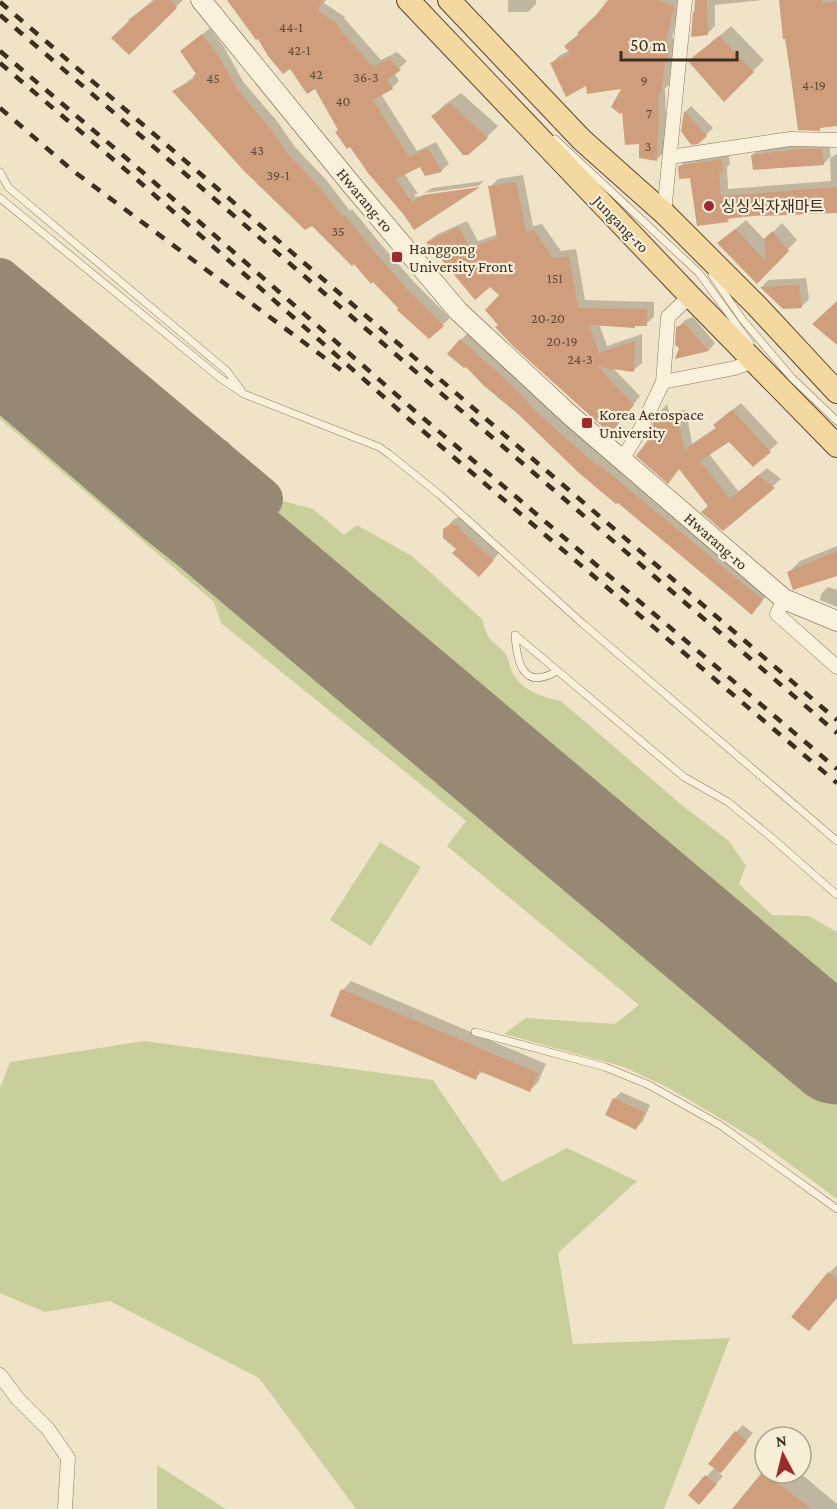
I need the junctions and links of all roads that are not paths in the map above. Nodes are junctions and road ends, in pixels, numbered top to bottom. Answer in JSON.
{"nodes":[{"id":1,"x":201,"y":0,"type":"edge"},
{"id":2,"x":408,"y":0,"type":"edge"},
{"id":3,"x":449,"y":0,"type":"edge"},
{"id":4,"x":686,"y":0,"type":"edge"},
{"id":5,"x":463,"y":59,"type":"junction"},
{"id":6,"x":541,"y":127,"type":"dead end"},
{"id":7,"x":550,"y":135,"type":"dead end"},
{"id":8,"x":837,"y":140,"type":"edge"},
{"id":9,"x":670,"y":157,"type":"junction"},
{"id":10,"x":0,"y":172,"type":"edge"},
{"id":11,"x":0,"y":198,"type":"edge"},
{"id":12,"x":664,"y":213,"type":"junction"},
{"id":13,"x":687,"y":237,"type":"junction"},
{"id":14,"x":690,"y":296,"type":"junction"},
{"id":15,"x":753,"y":361,"type":"junction"},
{"id":16,"x":663,"y":382,"type":"junction"},
{"id":17,"x":837,"y":392,"type":"edge"},
{"id":18,"x":244,"y":394,"type":"junction"},
{"id":19,"x":790,"y":398,"type":"junction"},
{"id":20,"x":837,"y":421,"type":"edge"},
{"id":21,"x":837,"y":446,"type":"edge"},
{"id":22,"x":622,"y":460,"type":"junction"},
{"id":23,"x":784,"y":599,"type":"junction"},
{"id":24,"x":837,"y":621,"type":"edge"},
{"id":25,"x":837,"y":667,"type":"edge"},
{"id":26,"x":557,"y":671,"type":"junction"},
{"id":27,"x":837,"y":841,"type":"edge"},
{"id":28,"x":837,"y":895,"type":"edge"},
{"id":29,"x":475,"y":1032,"type":"dead end"},
{"id":30,"x":837,"y":1209,"type":"edge"},
{"id":31,"x":0,"y":1375,"type":"edge"},
{"id":32,"x":65,"y":1509,"type":"edge"}],
"edges":[{"from":1,"to":22,"type":"main road","name":"Hwarang-ro"},
{"from":2,"to":5,"type":"main road","name":"Jungang-ro"},
{"from":3,"to":12,"type":"main road","name":"Jungang-ro"},
{"from":4,"to":9,"type":"street"},
{"from":5,"to":6,"type":"lane"},
{"from":5,"to":14,"type":"main road","name":"Jungang-ro"},
{"from":7,"to":19,"type":"lane"},
{"from":8,"to":9,"type":"street"},
{"from":9,"to":12,"type":"street"},
{"from":10,"to":18,"type":"lane"},
{"from":11,"to":18,"type":"lane"},
{"from":12,"to":13,"type":"main road","name":"Jungang-ro"},
{"from":13,"to":17,"type":"main road","name":"Jungang-ro"},
{"from":13,"to":20,"type":"lane"},
{"from":14,"to":15,"type":"main road","name":"Jungang-ro"},
{"from":14,"to":16,"type":"street"},
{"from":15,"to":16,"type":"street"},
{"from":15,"to":19,"type":"main road","name":"Jungang-ro"},
{"from":16,"to":22,"type":"street"},
{"from":18,"to":27,"type":"lane"},
{"from":19,"to":21,"type":"main road","name":"Jungang-ro"},
{"from":22,"to":23,"type":"main road","name":"Hwarang-ro"},
{"from":23,"to":24,"type":"main road","name":"Hwarang-ro"},
{"from":23,"to":25,"type":"street"},
{"from":26,"to":26,"type":"lane"},
{"from":26,"to":28,"type":"lane"},
{"from":29,"to":30,"type":"lane"},
{"from":31,"to":32,"type":"street"}]}
